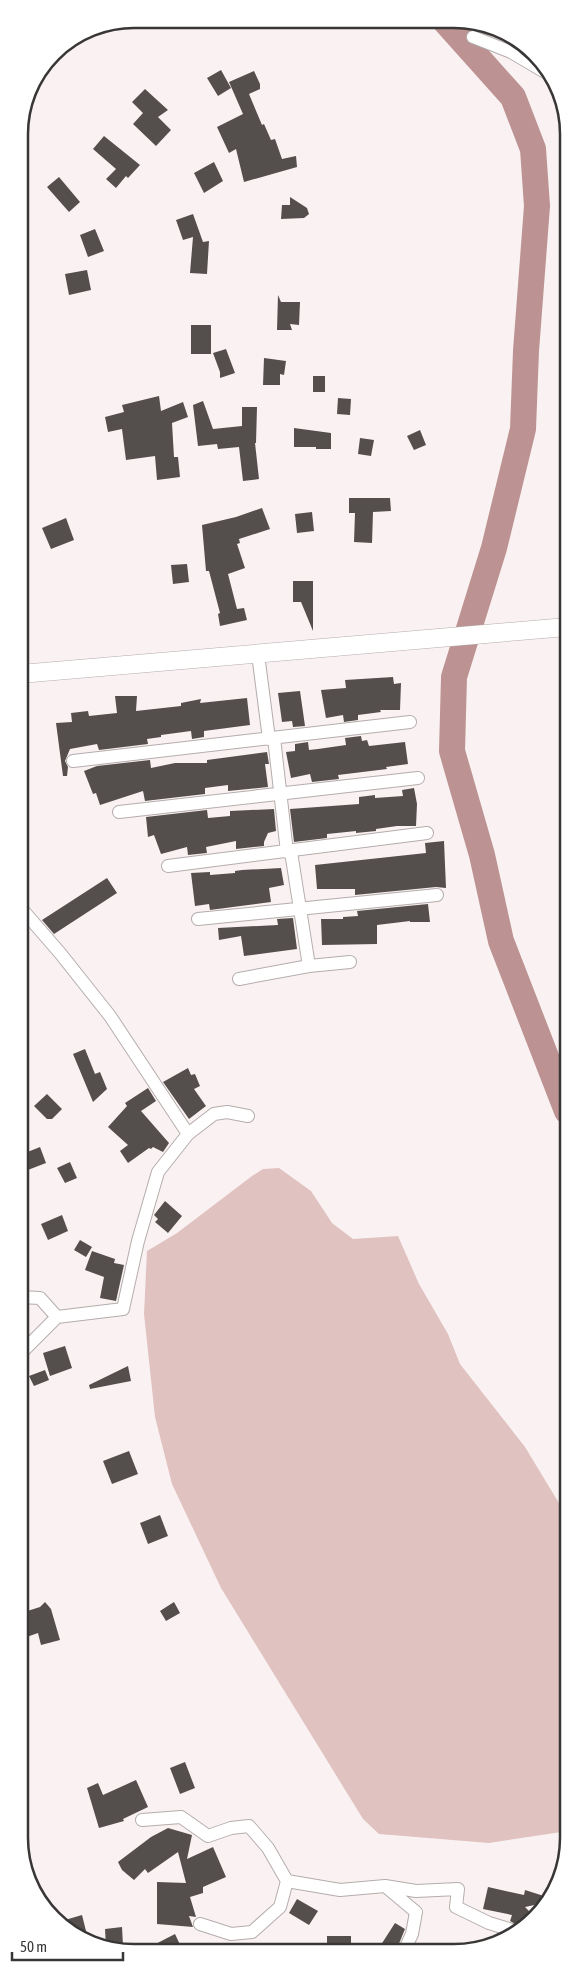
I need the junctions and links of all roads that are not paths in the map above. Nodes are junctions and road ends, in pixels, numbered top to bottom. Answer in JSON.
{"nodes":[{"id":1,"x":474,"y":37,"type":"dead end"},
{"id":2,"x":535,"y":66,"type":"edge"},
{"id":3,"x":560,"y":628,"type":"edge"},
{"id":4,"x":258,"y":654,"type":"junction"},
{"id":5,"x":28,"y":673,"type":"edge"},
{"id":6,"x":410,"y":722,"type":"dead end"},
{"id":7,"x":271,"y":738,"type":"junction"},
{"id":8,"x":73,"y":761,"type":"dead end"},
{"id":9,"x":418,"y":778,"type":"dead end"},
{"id":10,"x":280,"y":795,"type":"junction"},
{"id":11,"x":119,"y":812,"type":"dead end"},
{"id":12,"x":427,"y":833,"type":"dead end"},
{"id":13,"x":289,"y":852,"type":"junction"},
{"id":14,"x":168,"y":866,"type":"dead end"},
{"id":15,"x":437,"y":895,"type":"dead end"},
{"id":16,"x":300,"y":909,"type":"junction"},
{"id":17,"x":28,"y":916,"type":"edge"},
{"id":18,"x":198,"y":919,"type":"dead end"},
{"id":19,"x":350,"y":962,"type":"dead end"},
{"id":20,"x":309,"y":966,"type":"junction"},
{"id":21,"x":239,"y":979,"type":"dead end"},
{"id":22,"x":248,"y":1116,"type":"dead end"},
{"id":23,"x":188,"y":1134,"type":"junction"},
{"id":24,"x":28,"y":1297,"type":"edge"},
{"id":25,"x":57,"y":1317,"type":"junction"},
{"id":26,"x":28,"y":1346,"type":"edge"},
{"id":27,"x":142,"y":1820,"type":"dead end"},
{"id":28,"x":287,"y":1881,"type":"junction"},
{"id":29,"x":385,"y":1886,"type":"junction"},
{"id":30,"x":200,"y":1924,"type":"dead end"},
{"id":31,"x":508,"y":1929,"type":"edge"},
{"id":32,"x":407,"y":1944,"type":"edge"}],
"edges":[{"from":1,"to":2,"type":"street"},
{"from":3,"to":4,"type":"street"},
{"from":4,"to":5,"type":"street"},
{"from":4,"to":7,"type":"street"},
{"from":6,"to":7,"type":"street"},
{"from":7,"to":8,"type":"street"},
{"from":7,"to":10,"type":"street"},
{"from":9,"to":10,"type":"street"},
{"from":10,"to":11,"type":"street"},
{"from":10,"to":13,"type":"street"},
{"from":12,"to":13,"type":"street"},
{"from":13,"to":14,"type":"street"},
{"from":13,"to":16,"type":"street"},
{"from":15,"to":16,"type":"street"},
{"from":16,"to":18,"type":"street"},
{"from":16,"to":20,"type":"street"},
{"from":17,"to":23,"type":"street"},
{"from":19,"to":20,"type":"street"},
{"from":20,"to":21,"type":"street"},
{"from":22,"to":23,"type":"street"},
{"from":23,"to":25,"type":"street"},
{"from":24,"to":25,"type":"street"},
{"from":25,"to":26,"type":"street"},
{"from":27,"to":28,"type":"street"},
{"from":28,"to":29,"type":"street"},
{"from":28,"to":30,"type":"street"},
{"from":29,"to":31,"type":"street"},
{"from":29,"to":32,"type":"street"}]}
